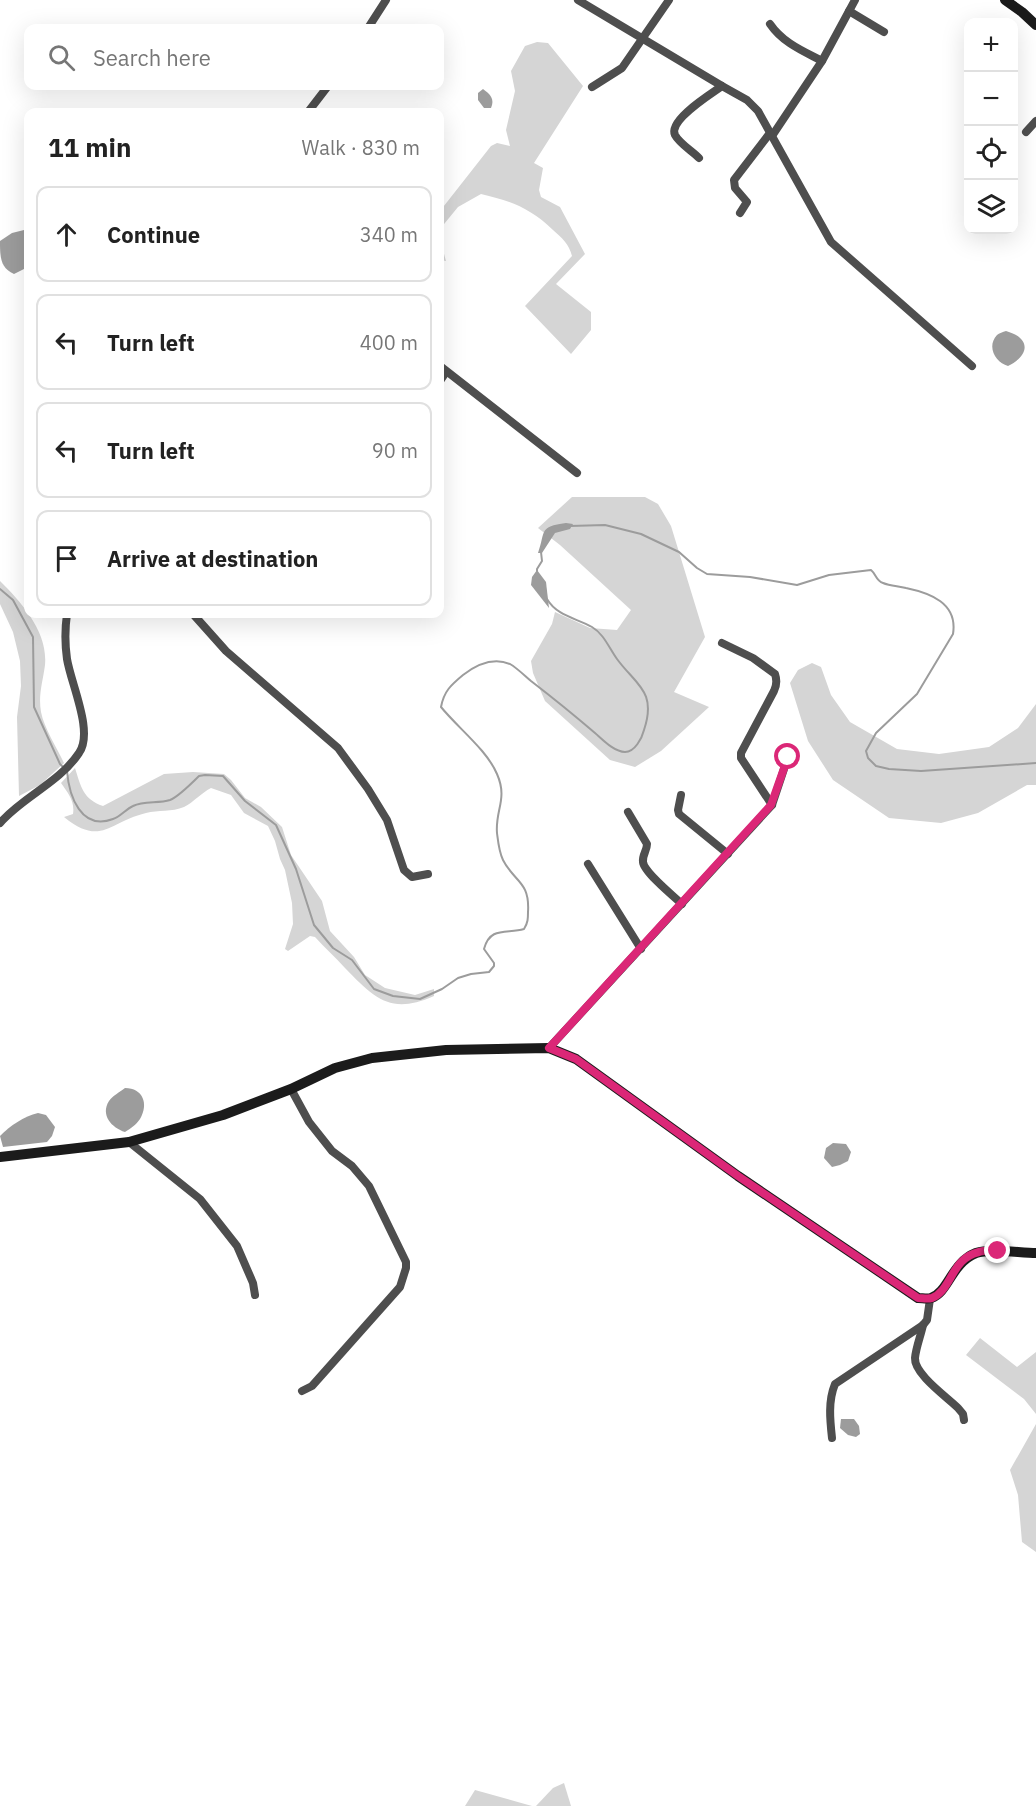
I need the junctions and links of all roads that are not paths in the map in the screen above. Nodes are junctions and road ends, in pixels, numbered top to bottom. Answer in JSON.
{"nodes":[{"id":1,"x":386,"y":0,"type":"edge"},
{"id":2,"x":578,"y":0,"type":"edge"},
{"id":3,"x":669,"y":0,"type":"edge"},
{"id":4,"x":855,"y":0,"type":"edge"},
{"id":5,"x":1005,"y":0,"type":"edge"},
{"id":6,"x":849,"y":11,"type":"junction"},
{"id":7,"x":371,"y":24,"type":"edge"},
{"id":8,"x":770,"y":24,"type":"dead end"},
{"id":9,"x":1036,"y":25,"type":"edge"},
{"id":10,"x":884,"y":32,"type":"dead end"},
{"id":11,"x":643,"y":38,"type":"junction"},
{"id":12,"x":822,"y":62,"type":"junction"},
{"id":13,"x":722,"y":86,"type":"junction"},
{"id":14,"x":592,"y":87,"type":"dead end"},
{"id":15,"x":325,"y":90,"type":"edge"},
{"id":16,"x":311,"y":108,"type":"edge"},
{"id":17,"x":1036,"y":121,"type":"edge"},
{"id":18,"x":1026,"y":132,"type":"dead end"},
{"id":19,"x":771,"y":134,"type":"junction"},
{"id":20,"x":699,"y":158,"type":"dead end"},
{"id":21,"x":740,"y":213,"type":"dead end"},
{"id":22,"x":972,"y":366,"type":"dead end"},
{"id":23,"x":446,"y":372,"type":"joint"},
{"id":24,"x":444,"y":375,"type":"edge"},
{"id":25,"x":577,"y":473,"type":"dead end"},
{"id":26,"x":67,"y":618,"type":"edge"},
{"id":27,"x":196,"y":618,"type":"edge"},
{"id":28,"x":722,"y":644,"type":"dead end"},
{"id":29,"x":788,"y":757,"type":"dead end"},
{"id":30,"x":681,"y":795,"type":"dead end"},
{"id":31,"x":771,"y":805,"type":"junction"},
{"id":32,"x":628,"y":812,"type":"dead end"},
{"id":33,"x":0,"y":823,"type":"edge"},
{"id":34,"x":728,"y":854,"type":"junction"},
{"id":35,"x":588,"y":864,"type":"dead end"},
{"id":36,"x":428,"y":874,"type":"dead end"},
{"id":37,"x":682,"y":904,"type":"junction"},
{"id":38,"x":641,"y":949,"type":"junction"},
{"id":39,"x":549,"y":1048,"type":"junction"},
{"id":40,"x":291,"y":1089,"type":"junction"},
{"id":41,"x":129,"y":1142,"type":"junction"},
{"id":42,"x":0,"y":1157,"type":"edge"},
{"id":43,"x":1036,"y":1252,"type":"edge"},
{"id":44,"x":255,"y":1295,"type":"dead end"},
{"id":45,"x":930,"y":1299,"type":"junction"},
{"id":46,"x":923,"y":1325,"type":"junction"},
{"id":47,"x":302,"y":1391,"type":"dead end"},
{"id":48,"x":963,"y":1420,"type":"dead end"},
{"id":49,"x":832,"y":1438,"type":"dead end"}],
"edges":[{"from":1,"to":7,"type":"street"},
{"from":2,"to":11,"type":"street"},
{"from":3,"to":11,"type":"street"},
{"from":4,"to":6,"type":"street"},
{"from":5,"to":9,"type":"main road"},
{"from":6,"to":10,"type":"street"},
{"from":6,"to":12,"type":"street"},
{"from":8,"to":12,"type":"street"},
{"from":11,"to":13,"type":"street"},
{"from":11,"to":14,"type":"street"},
{"from":12,"to":19,"type":"street"},
{"from":13,"to":19,"type":"street"},
{"from":13,"to":20,"type":"street"},
{"from":15,"to":16,"type":"street"},
{"from":17,"to":18,"type":"street"},
{"from":19,"to":21,"type":"street"},
{"from":19,"to":22,"type":"street"},
{"from":23,"to":24,"type":"street"},
{"from":23,"to":25,"type":"street"},
{"from":26,"to":33,"type":"street"},
{"from":27,"to":36,"type":"street"},
{"from":28,"to":31,"type":"street"},
{"from":29,"to":31,"type":"street"},
{"from":30,"to":34,"type":"street"},
{"from":31,"to":34,"type":"street"},
{"from":32,"to":37,"type":"street"},
{"from":34,"to":37,"type":"street"},
{"from":35,"to":38,"type":"street"},
{"from":37,"to":38,"type":"street"},
{"from":38,"to":39,"type":"street"},
{"from":39,"to":40,"type":"main road"},
{"from":39,"to":45,"type":"main road"},
{"from":40,"to":41,"type":"main road"},
{"from":40,"to":47,"type":"street"},
{"from":41,"to":42,"type":"main road"},
{"from":41,"to":44,"type":"street"},
{"from":43,"to":45,"type":"main road"},
{"from":45,"to":46,"type":"street"},
{"from":46,"to":48,"type":"street"},
{"from":46,"to":49,"type":"street"}]}
